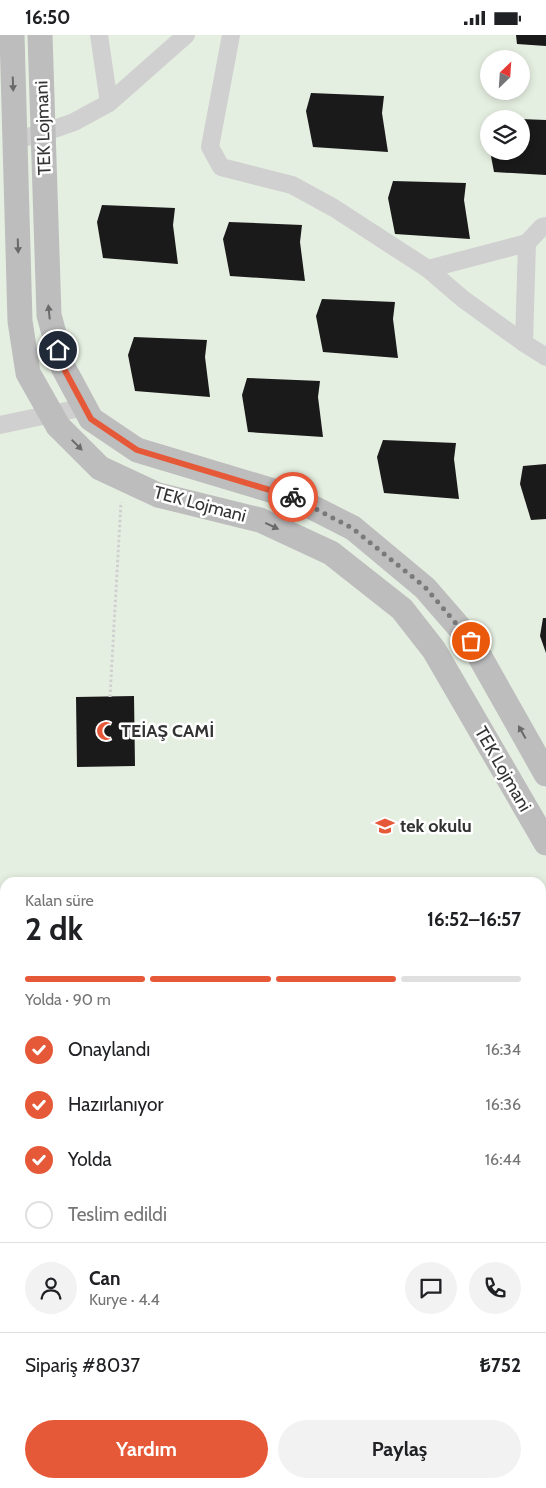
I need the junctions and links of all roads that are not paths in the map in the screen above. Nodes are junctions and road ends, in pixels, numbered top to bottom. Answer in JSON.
{"nodes":[{"id":1,"x":12,"y":35,"type":"edge"},
{"id":2,"x":40,"y":35,"type":"edge"},
{"id":3,"x":99,"y":35,"type":"edge"},
{"id":4,"x":186,"y":35,"type":"edge"},
{"id":5,"x":230,"y":35,"type":"edge"},
{"id":6,"x":109,"y":103,"type":"junction"},
{"id":7,"x":43,"y":133,"type":"junction"},
{"id":8,"x":15,"y":140,"type":"junction"},
{"id":9,"x":546,"y":226,"type":"edge"},
{"id":10,"x":527,"y":243,"type":"junction"},
{"id":11,"x":428,"y":269,"type":"junction"},
{"id":12,"x":524,"y":343,"type":"junction"},
{"id":13,"x":546,"y":357,"type":"edge"},
{"id":14,"x":85,"y":407,"type":"junction"},
{"id":15,"x":52,"y":415,"type":"junction"},
{"id":16,"x":0,"y":425,"type":"edge"},
{"id":17,"x":546,"y":774,"type":"edge"},
{"id":18,"x":546,"y":843,"type":"edge"}],
"edges":[{"from":1,"to":8,"type":"street","name":"TEK Lojmani","one_way":true},
{"from":2,"to":7,"type":"street","name":"TEK Lojmani"},
{"from":3,"to":6,"type":"street"},
{"from":4,"to":6,"type":"street"},
{"from":5,"to":11,"type":"street"},
{"from":6,"to":7,"type":"street"},
{"from":7,"to":8,"type":"street"},
{"from":14,"to":7,"type":"street","name":"TEK Lojmani","one_way":true},
{"from":8,"to":15,"type":"street","name":"TEK Lojmani","one_way":true},
{"from":9,"to":10,"type":"street"},
{"from":10,"to":11,"type":"street"},
{"from":10,"to":12,"type":"street"},
{"from":11,"to":12,"type":"street"},
{"from":12,"to":13,"type":"street"},
{"from":14,"to":15,"type":"street"},
{"from":17,"to":14,"type":"street","name":"TEK Lojmani","one_way":true},
{"from":15,"to":16,"type":"street"},
{"from":15,"to":18,"type":"street","name":"TEK Lojmani","one_way":true}]}
